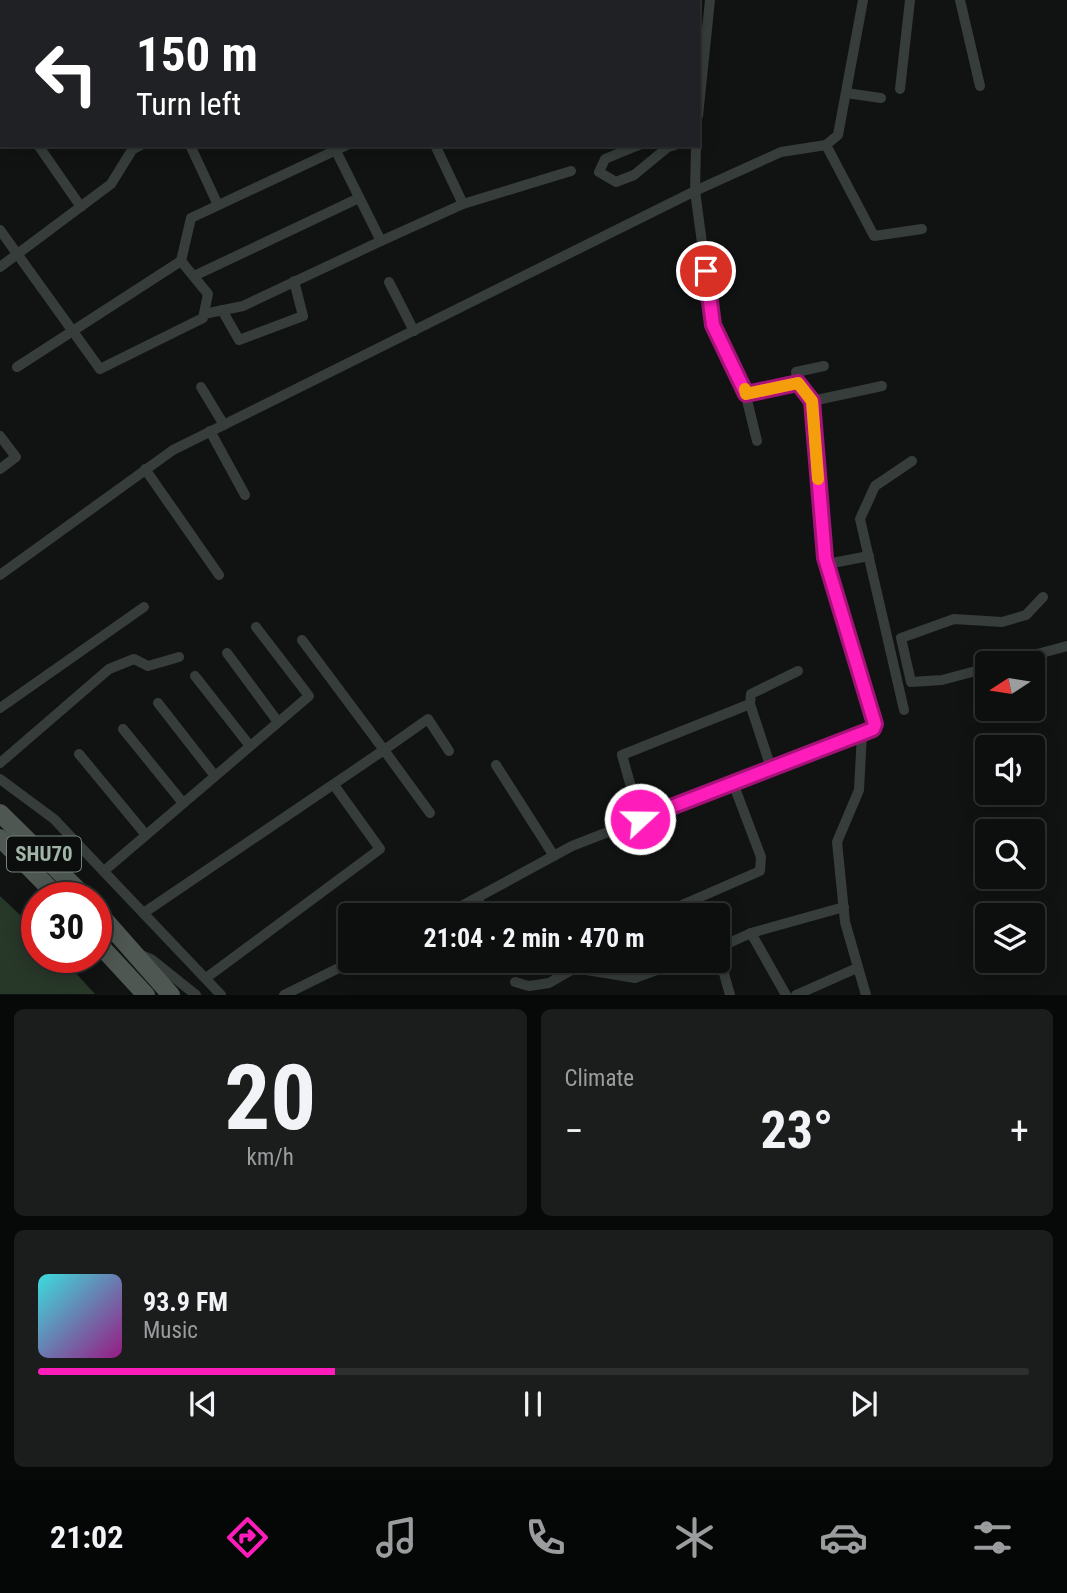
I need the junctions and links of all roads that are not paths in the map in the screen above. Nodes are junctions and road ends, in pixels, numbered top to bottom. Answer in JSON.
{"nodes":[{"id":1,"x":710,"y":0,"type":"edge"},
{"id":2,"x":863,"y":0,"type":"edge"},
{"id":3,"x":910,"y":0,"type":"edge"},
{"id":4,"x":960,"y":0,"type":"edge"},
{"id":5,"x":980,"y":86,"type":"dead end"},
{"id":6,"x":900,"y":89,"type":"dead end"},
{"id":7,"x":846,"y":93,"type":"junction"},
{"id":8,"x":700,"y":97,"type":"edge"},
{"id":9,"x":881,"y":98,"type":"dead end"},
{"id":10,"x":826,"y":145,"type":"junction"},
{"id":11,"x":39,"y":147,"type":"edge"},
{"id":12,"x":134,"y":147,"type":"edge"},
{"id":13,"x":191,"y":147,"type":"edge"},
{"id":14,"x":343,"y":147,"type":"edge"},
{"id":15,"x":436,"y":147,"type":"edge"},
{"id":16,"x":634,"y":147,"type":"edge"},
{"id":17,"x":668,"y":147,"type":"edge"},
{"id":18,"x":696,"y":147,"type":"edge"},
{"id":19,"x":336,"y":150,"type":"junction"},
{"id":20,"x":571,"y":172,"type":"dead end"},
{"id":21,"x":695,"y":191,"type":"junction"},
{"id":22,"x":359,"y":198,"type":"junction"},
{"id":23,"x":463,"y":204,"type":"junction"},
{"id":24,"x":218,"y":205,"type":"junction"},
{"id":25,"x":81,"y":207,"type":"junction"},
{"id":26,"x":922,"y":229,"type":"dead end"},
{"id":27,"x":0,"y":230,"type":"edge"},
{"id":28,"x":381,"y":241,"type":"junction"},
{"id":29,"x":17,"y":254,"type":"junction"},
{"id":30,"x":181,"y":261,"type":"junction"},
{"id":31,"x":0,"y":267,"type":"edge"},
{"id":32,"x":194,"y":276,"type":"junction"},
{"id":33,"x":294,"y":281,"type":"junction"},
{"id":34,"x":389,"y":282,"type":"dead end"},
{"id":35,"x":222,"y":310,"type":"junction"},
{"id":36,"x":204,"y":314,"type":"junction"},
{"id":37,"x":72,"y":330,"type":"junction"},
{"id":38,"x":414,"y":331,"type":"junction"},
{"id":39,"x":824,"y":366,"type":"dead end"},
{"id":40,"x":17,"y":367,"type":"dead end"},
{"id":41,"x":798,"y":383,"type":"junction"},
{"id":42,"x":881,"y":386,"type":"dead end"},
{"id":43,"x":201,"y":387,"type":"dead end"},
{"id":44,"x":746,"y":394,"type":"junction"},
{"id":45,"x":812,"y":401,"type":"junction"},
{"id":46,"x":224,"y":425,"type":"junction"},
{"id":47,"x":210,"y":432,"type":"junction"},
{"id":48,"x":0,"y":436,"type":"edge"},
{"id":49,"x":757,"y":440,"type":"dead end"},
{"id":50,"x":912,"y":461,"type":"dead end"},
{"id":51,"x":0,"y":469,"type":"edge"},
{"id":52,"x":145,"y":469,"type":"junction"},
{"id":53,"x":245,"y":495,"type":"dead end"},
{"id":54,"x":869,"y":556,"type":"junction"},
{"id":55,"x":827,"y":564,"type":"junction"},
{"id":56,"x":0,"y":575,"type":"edge"},
{"id":57,"x":219,"y":575,"type":"dead end"},
{"id":58,"x":1043,"y":597,"type":"dead end"},
{"id":59,"x":144,"y":607,"type":"dead end"},
{"id":60,"x":256,"y":626,"type":"dead end"},
{"id":61,"x":302,"y":640,"type":"dead end"},
{"id":62,"x":1067,"y":646,"type":"edge"},
{"id":63,"x":1045,"y":652,"type":"edge"},
{"id":64,"x":227,"y":653,"type":"dead end"},
{"id":65,"x":179,"y":657,"type":"dead end"},
{"id":66,"x":798,"y":671,"type":"dead end"},
{"id":67,"x":975,"y":671,"type":"edge"},
{"id":68,"x":195,"y":676,"type":"dead end"},
{"id":69,"x":158,"y":703,"type":"dead end"},
{"id":70,"x":750,"y":704,"type":"junction"},
{"id":71,"x":0,"y":708,"type":"edge"},
{"id":72,"x":904,"y":710,"type":"dead end"},
{"id":73,"x":278,"y":722,"type":"junction"},
{"id":74,"x":123,"y":729,"type":"dead end"},
{"id":75,"x":862,"y":733,"type":"junction"},
{"id":76,"x":250,"y":746,"type":"junction"},
{"id":77,"x":384,"y":750,"type":"junction"},
{"id":78,"x":449,"y":751,"type":"dead end"},
{"id":79,"x":79,"y":754,"type":"dead end"},
{"id":80,"x":0,"y":763,"type":"edge"},
{"id":81,"x":496,"y":765,"type":"dead end"},
{"id":82,"x":771,"y":768,"type":"junction"},
{"id":83,"x":215,"y":776,"type":"junction"},
{"id":84,"x":0,"y":779,"type":"edge"},
{"id":85,"x":733,"y":783,"type":"junction"},
{"id":86,"x":334,"y":785,"type":"junction"},
{"id":87,"x":183,"y":803,"type":"junction"},
{"id":88,"x":0,"y":813,"type":"edge"},
{"id":89,"x":430,"y":813,"type":"dead end"},
{"id":90,"x":640,"y":819,"type":"junction"},
{"id":91,"x":146,"y":835,"type":"junction"},
{"id":92,"x":0,"y":838,"type":"edge"},
{"id":93,"x":554,"y":856,"type":"junction"},
{"id":94,"x":104,"y":871,"type":"junction"},
{"id":95,"x":43,"y":882,"type":"edge"},
{"id":96,"x":70,"y":882,"type":"edge"},
{"id":97,"x":478,"y":898,"type":"junction"},
{"id":98,"x":468,"y":903,"type":"edge"},
{"id":99,"x":479,"y":903,"type":"edge"},
{"id":100,"x":687,"y":903,"type":"edge"},
{"id":101,"x":844,"y":907,"type":"junction"},
{"id":102,"x":145,"y":912,"type":"junction"},
{"id":103,"x":112,"y":929,"type":"edge"},
{"id":104,"x":751,"y":933,"type":"junction"},
{"id":105,"x":730,"y":944,"type":"edge"},
{"id":106,"x":126,"y":945,"type":"junction"},
{"id":107,"x":112,"y":946,"type":"edge"},
{"id":108,"x":112,"y":958,"type":"edge"},
{"id":109,"x":338,"y":968,"type":"edge"},
{"id":110,"x":857,"y":968,"type":"junction"},
{"id":111,"x":566,"y":973,"type":"edge"},
{"id":112,"x":605,"y":973,"type":"edge"},
{"id":113,"x":649,"y":973,"type":"edge"},
{"id":114,"x":724,"y":973,"type":"edge"},
{"id":115,"x":206,"y":978,"type":"junction"},
{"id":116,"x":515,"y":982,"type":"dead end"},
{"id":117,"x":146,"y":995,"type":"edge"},
{"id":118,"x":172,"y":995,"type":"edge"},
{"id":119,"x":196,"y":995,"type":"edge"},
{"id":120,"x":221,"y":995,"type":"edge"},
{"id":121,"x":284,"y":995,"type":"edge"},
{"id":122,"x":730,"y":995,"type":"edge"},
{"id":123,"x":786,"y":995,"type":"edge"},
{"id":124,"x":796,"y":995,"type":"edge"},
{"id":125,"x":866,"y":995,"type":"edge"}],
"edges":[{"from":1,"to":8,"type":"street"},
{"from":2,"to":7,"type":"street"},
{"from":3,"to":6,"type":"street"},
{"from":4,"to":5,"type":"street"},
{"from":7,"to":9,"type":"street"},
{"from":7,"to":10,"type":"street"},
{"from":10,"to":21,"type":"street"},
{"from":10,"to":26,"type":"street"},
{"from":11,"to":25,"type":"street"},
{"from":12,"to":25,"type":"street"},
{"from":13,"to":24,"type":"street"},
{"from":14,"to":19,"type":"street"},
{"from":15,"to":23,"type":"street"},
{"from":16,"to":17,"type":"street"},
{"from":18,"to":21,"type":"street"},
{"from":19,"to":22,"type":"street"},
{"from":19,"to":24,"type":"street"},
{"from":20,"to":23,"type":"street"},
{"from":21,"to":38,"type":"street"},
{"from":21,"to":44,"type":"street"},
{"from":22,"to":28,"type":"street"},
{"from":22,"to":32,"type":"street"},
{"from":23,"to":28,"type":"street"},
{"from":24,"to":30,"type":"street"},
{"from":25,"to":29,"type":"street"},
{"from":27,"to":29,"type":"street"},
{"from":28,"to":33,"type":"street"},
{"from":29,"to":31,"type":"street"},
{"from":29,"to":37,"type":"street"},
{"from":30,"to":32,"type":"street"},
{"from":30,"to":37,"type":"street"},
{"from":32,"to":36,"type":"street"},
{"from":33,"to":35,"type":"street"},
{"from":33,"to":35,"type":"street"},
{"from":34,"to":38,"type":"street"},
{"from":35,"to":36,"type":"street"},
{"from":36,"to":37,"type":"street"},
{"from":37,"to":40,"type":"street"},
{"from":38,"to":46,"type":"street"},
{"from":39,"to":41,"type":"street"},
{"from":41,"to":44,"type":"street"},
{"from":41,"to":45,"type":"street"},
{"from":42,"to":45,"type":"street"},
{"from":43,"to":46,"type":"street"},
{"from":44,"to":49,"type":"street"},
{"from":45,"to":55,"type":"street"},
{"from":46,"to":47,"type":"street"},
{"from":47,"to":52,"type":"street"},
{"from":47,"to":53,"type":"street"},
{"from":48,"to":51,"type":"street"},
{"from":50,"to":54,"type":"street"},
{"from":52,"to":56,"type":"street"},
{"from":52,"to":57,"type":"street"},
{"from":54,"to":55,"type":"street"},
{"from":54,"to":72,"type":"street"},
{"from":55,"to":75,"type":"street"},
{"from":58,"to":67,"type":"street"},
{"from":59,"to":71,"type":"street"},
{"from":60,"to":73,"type":"street"},
{"from":61,"to":77,"type":"street"},
{"from":62,"to":63,"type":"street"},
{"from":64,"to":73,"type":"street"},
{"from":65,"to":80,"type":"street"},
{"from":66,"to":70,"type":"street"},
{"from":68,"to":76,"type":"street"},
{"from":69,"to":83,"type":"street"},
{"from":70,"to":82,"type":"street"},
{"from":70,"to":90,"type":"street"},
{"from":73,"to":76,"type":"street"},
{"from":74,"to":87,"type":"street"},
{"from":75,"to":82,"type":"street"},
{"from":75,"to":101,"type":"street"},
{"from":76,"to":83,"type":"street"},
{"from":77,"to":78,"type":"street"},
{"from":77,"to":86,"type":"street"},
{"from":77,"to":89,"type":"street"},
{"from":79,"to":91,"type":"street"},
{"from":81,"to":93,"type":"street"},
{"from":82,"to":85,"type":"street"},
{"from":83,"to":87,"type":"street"},
{"from":84,"to":94,"type":"street"},
{"from":85,"to":90,"type":"street"},
{"from":85,"to":100,"type":"street"},
{"from":86,"to":102,"type":"street"},
{"from":86,"to":115,"type":"street"},
{"from":87,"to":91,"type":"street"},
{"from":88,"to":96,"type":"main road","number":"SHU70"},
{"from":90,"to":93,"type":"street"},
{"from":91,"to":94,"type":"street"},
{"from":92,"to":95,"type":"main road","number":"SHU70"},
{"from":93,"to":97,"type":"street"},
{"from":94,"to":102,"type":"street"},
{"from":97,"to":98,"type":"street"},
{"from":97,"to":99,"type":"street"},
{"from":101,"to":104,"type":"street"},
{"from":101,"to":110,"type":"street"},
{"from":102,"to":115,"type":"street"},
{"from":103,"to":106,"type":"main road"},
{"from":104,"to":105,"type":"street"},
{"from":104,"to":123,"type":"street"},
{"from":106,"to":107,"type":"main road"},
{"from":106,"to":118,"type":"main road"},
{"from":106,"to":119,"type":"street"},
{"from":108,"to":117,"type":"main road"},
{"from":109,"to":121,"type":"street"},
{"from":110,"to":124,"type":"street"},
{"from":110,"to":125,"type":"street"},
{"from":111,"to":116,"type":"street"},
{"from":112,"to":113,"type":"street"},
{"from":114,"to":122,"type":"street"},
{"from":115,"to":120,"type":"street"}]}
